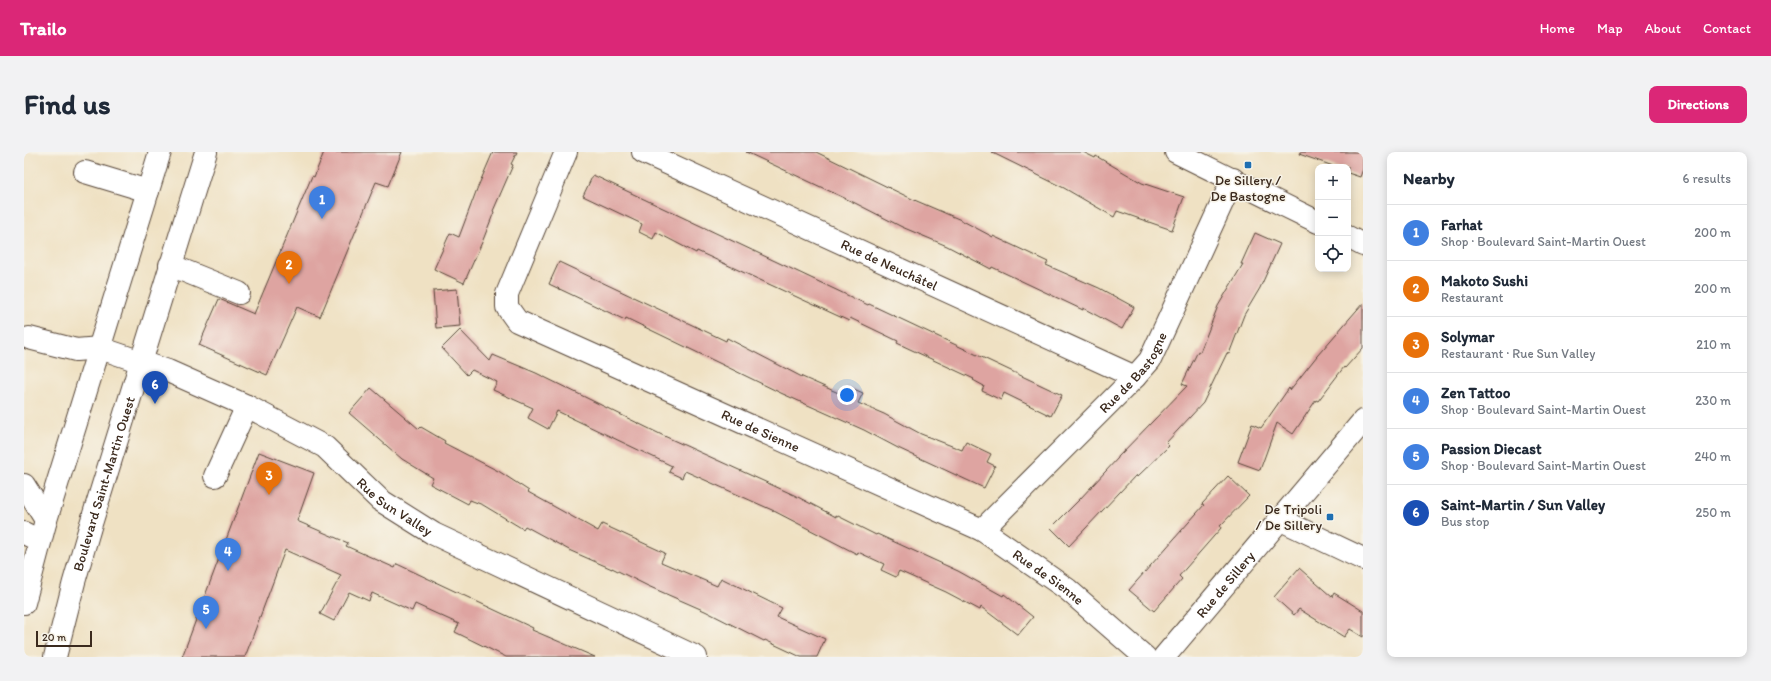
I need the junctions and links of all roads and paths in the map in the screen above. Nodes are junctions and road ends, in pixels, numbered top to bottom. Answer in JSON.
{"nodes":[{"id":1,"x":160,"y":152,"type":"edge"},
{"id":2,"x":206,"y":152,"type":"edge"},
{"id":3,"x":566,"y":152,"type":"edge"},
{"id":4,"x":643,"y":152,"type":"edge"},
{"id":5,"x":1176,"y":152,"type":"edge"},
{"id":6,"x":85,"y":172,"type":"dead end"},
{"id":7,"x":1233,"y":180,"type":"junction"},
{"id":8,"x":148,"y":191,"type":"junction"},
{"id":9,"x":1315,"y":221,"type":"edge"},
{"id":10,"x":1351,"y":239,"type":"edge"},
{"id":11,"x":1363,"y":245,"type":"edge"},
{"id":12,"x":170,"y":265,"type":"junction"},
{"id":13,"x":239,"y":293,"type":"dead end"},
{"id":14,"x":29,"y":338,"type":"dead end"},
{"id":15,"x":100,"y":348,"type":"junction"},
{"id":16,"x":141,"y":362,"type":"junction"},
{"id":17,"x":1135,"y":377,"type":"junction"},
{"id":18,"x":247,"y":406,"type":"junction"},
{"id":19,"x":1363,"y":421,"type":"edge"},
{"id":20,"x":215,"y":476,"type":"dead end"},
{"id":21,"x":24,"y":485,"type":"edge"},
{"id":22,"x":1279,"y":519,"type":"junction"},
{"id":23,"x":982,"y":530,"type":"junction"},
{"id":24,"x":37,"y":531,"type":"edge"},
{"id":25,"x":1363,"y":559,"type":"edge"},
{"id":26,"x":24,"y":603,"type":"edge"},
{"id":27,"x":55,"y":657,"type":"edge"},
{"id":28,"x":696,"y":657,"type":"edge"},
{"id":29,"x":1145,"y":657,"type":"edge"},
{"id":30,"x":1164,"y":657,"type":"edge"}],
"edges":[{"from":1,"to":8,"type":"street"},
{"from":2,"to":12,"type":"street","name":"Boulevard Saint-Martin Ouest"},
{"from":3,"to":23,"type":"street","name":"Rue de Sienne"},
{"from":4,"to":17,"type":"street","name":"Rue de Neuchâtel"},
{"from":5,"to":7,"type":"street"},
{"from":6,"to":8,"type":"street"},
{"from":7,"to":9,"type":"street"},
{"from":7,"to":17,"type":"street","name":"Rue de Bastogne"},
{"from":8,"to":15,"type":"street"},
{"from":10,"to":11,"type":"street"},
{"from":12,"to":13,"type":"street"},
{"from":12,"to":16,"type":"street","name":"Boulevard Saint-Martin Ouest"},
{"from":14,"to":15,"type":"street"},
{"from":15,"to":16,"type":"street","name":"Rue Sun Valley"},
{"from":15,"to":24,"type":"street"},
{"from":16,"to":18,"type":"street","name":"Rue Sun Valley"},
{"from":16,"to":27,"type":"street","name":"Boulevard Saint-Martin Ouest"},
{"from":17,"to":23,"type":"street","name":"Rue de Bastogne"},
{"from":18,"to":20,"type":"street"},
{"from":18,"to":28,"type":"street","name":"Rue Sun Valley"},
{"from":19,"to":22,"type":"street","name":"Rue de Sillery"},
{"from":21,"to":24,"type":"street"},
{"from":22,"to":25,"type":"street"},
{"from":22,"to":30,"type":"street","name":"Rue de Sillery"},
{"from":23,"to":29,"type":"street","name":"Rue de Sienne"},
{"from":24,"to":26,"type":"street"}]}
